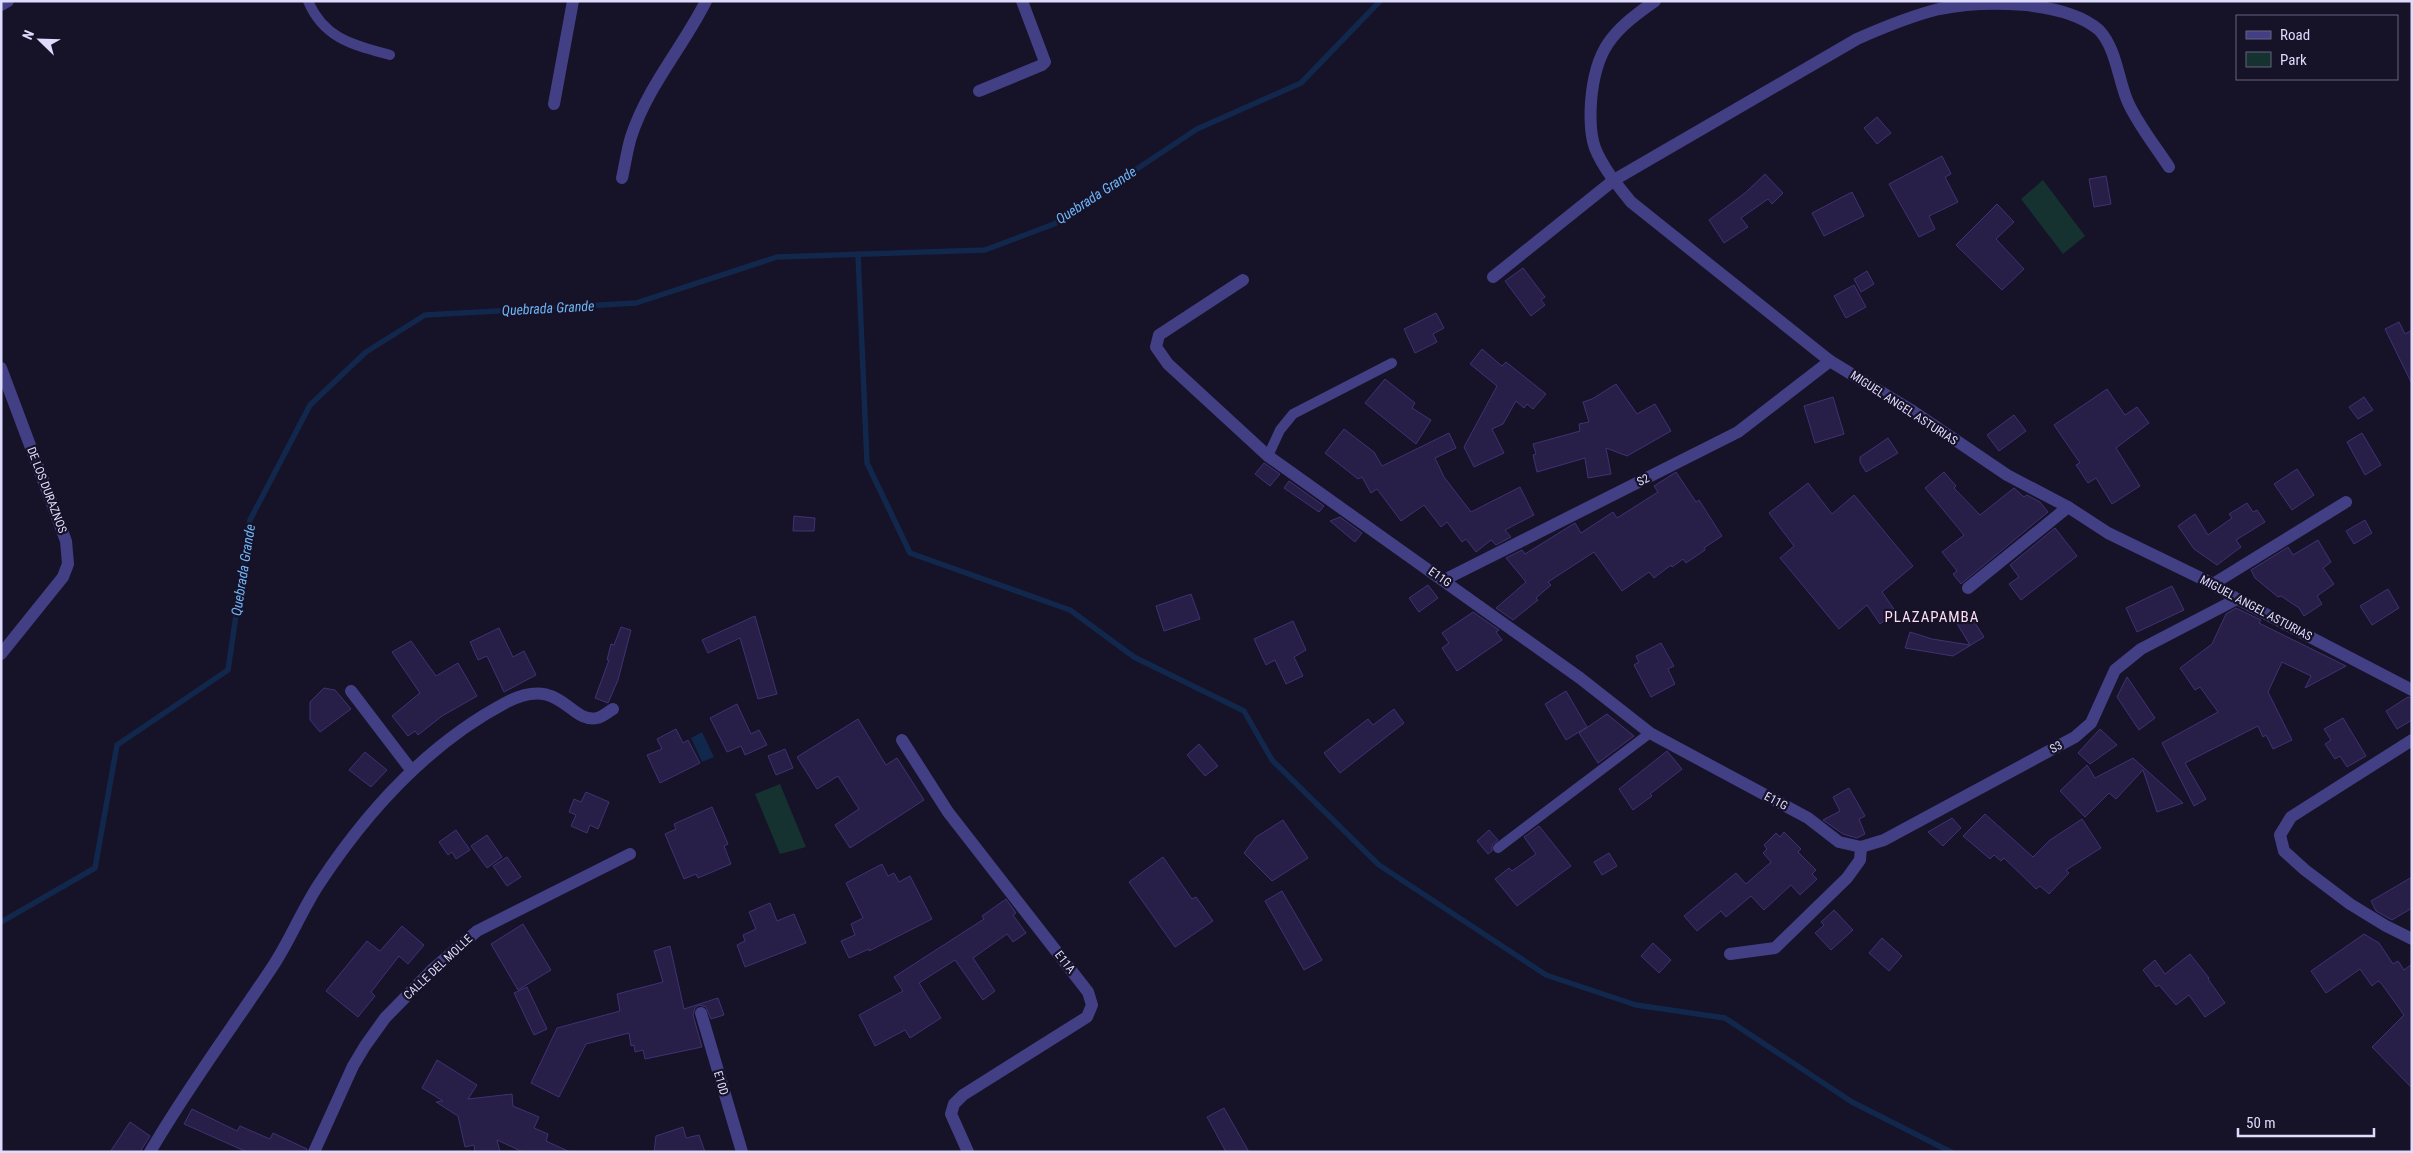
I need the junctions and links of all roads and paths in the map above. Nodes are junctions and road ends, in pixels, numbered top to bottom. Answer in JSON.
{"nodes":[{"id":1,"x":8,"y":1,"type":"edge"},
{"id":2,"x":308,"y":1,"type":"edge"},
{"id":3,"x":573,"y":1,"type":"edge"},
{"id":4,"x":706,"y":1,"type":"edge"},
{"id":5,"x":1022,"y":1,"type":"edge"},
{"id":6,"x":1655,"y":1,"type":"edge"},
{"id":7,"x":1,"y":5,"type":"edge"},
{"id":8,"x":390,"y":55,"type":"dead end"},
{"id":9,"x":979,"y":91,"type":"dead end"},
{"id":10,"x":554,"y":104,"type":"dead end"},
{"id":11,"x":2170,"y":167,"type":"dead end"},
{"id":12,"x":622,"y":178,"type":"dead end"},
{"id":13,"x":1614,"y":180,"type":"junction"},
{"id":14,"x":1493,"y":277,"type":"dead end"},
{"id":15,"x":1243,"y":280,"type":"dead end"},
{"id":16,"x":1830,"y":361,"type":"junction"},
{"id":17,"x":1392,"y":363,"type":"dead end"},
{"id":18,"x":1,"y":368,"type":"edge"},
{"id":19,"x":1268,"y":456,"type":"junction"},
{"id":20,"x":2346,"y":502,"type":"dead end"},
{"id":21,"x":2068,"y":507,"type":"junction"},
{"id":22,"x":1444,"y":580,"type":"junction"},
{"id":23,"x":2213,"y":584,"type":"junction"},
{"id":24,"x":1968,"y":588,"type":"dead end"},
{"id":25,"x":2237,"y":599,"type":"junction"},
{"id":26,"x":1,"y":654,"type":"edge"},
{"id":27,"x":2412,"y":690,"type":"edge"},
{"id":28,"x":351,"y":691,"type":"dead end"},
{"id":29,"x":613,"y":709,"type":"dead end"},
{"id":30,"x":1650,"y":733,"type":"junction"},
{"id":31,"x":902,"y":740,"type":"dead end"},
{"id":32,"x":2412,"y":740,"type":"edge"},
{"id":33,"x":412,"y":771,"type":"junction"},
{"id":34,"x":1861,"y":847,"type":"junction"},
{"id":35,"x":1498,"y":848,"type":"dead end"},
{"id":36,"x":630,"y":854,"type":"dead end"},
{"id":37,"x":2412,"y":939,"type":"edge"},
{"id":38,"x":1730,"y":954,"type":"dead end"},
{"id":39,"x":701,"y":1013,"type":"dead end"},
{"id":40,"x":150,"y":1152,"type":"edge"},
{"id":41,"x":314,"y":1152,"type":"edge"},
{"id":42,"x":742,"y":1152,"type":"edge"},
{"id":43,"x":968,"y":1152,"type":"edge"}],
"edges":[{"from":1,"to":7,"type":"street"},
{"from":2,"to":8,"type":"lane"},
{"from":3,"to":10,"type":"street"},
{"from":4,"to":12,"type":"street"},
{"from":5,"to":9,"type":"street"},
{"from":6,"to":13,"type":"street","name":"MIGUEL ANGEL ASTURIAS"},
{"from":11,"to":13,"type":"street"},
{"from":13,"to":14,"type":"street"},
{"from":13,"to":16,"type":"street","name":"MIGUEL ANGEL ASTURIAS"},
{"from":15,"to":19,"type":"street","name":"E11G"},
{"from":16,"to":21,"type":"street","name":"MIGUEL ANGEL ASTURIAS"},
{"from":16,"to":22,"type":"street","name":"S2"},
{"from":17,"to":19,"type":"lane"},
{"from":18,"to":26,"type":"street","name":"DE LOS DURAZNOS"},
{"from":19,"to":22,"type":"street","name":"E11G"},
{"from":20,"to":23,"type":"street"},
{"from":21,"to":23,"type":"street","name":"MIGUEL ANGEL ASTURIAS"},
{"from":21,"to":24,"type":"street"},
{"from":22,"to":30,"type":"street","name":"E11G"},
{"from":23,"to":25,"type":"street","name":"MIGUEL ANGEL ASTURIAS"},
{"from":25,"to":27,"type":"street","name":"MIGUEL ANGEL ASTURIAS"},
{"from":25,"to":34,"type":"street","name":"S3"},
{"from":28,"to":33,"type":"street"},
{"from":29,"to":33,"type":"street"},
{"from":30,"to":34,"type":"street","name":"E11G"},
{"from":30,"to":35,"type":"lane"},
{"from":31,"to":43,"type":"street","name":"E11A"},
{"from":32,"to":37,"type":"street"},
{"from":33,"to":40,"type":"street"},
{"from":34,"to":38,"type":"street"},
{"from":36,"to":41,"type":"street","name":"CALLE DEL MOLLE"},
{"from":39,"to":42,"type":"street","name":"E10D"}]}
